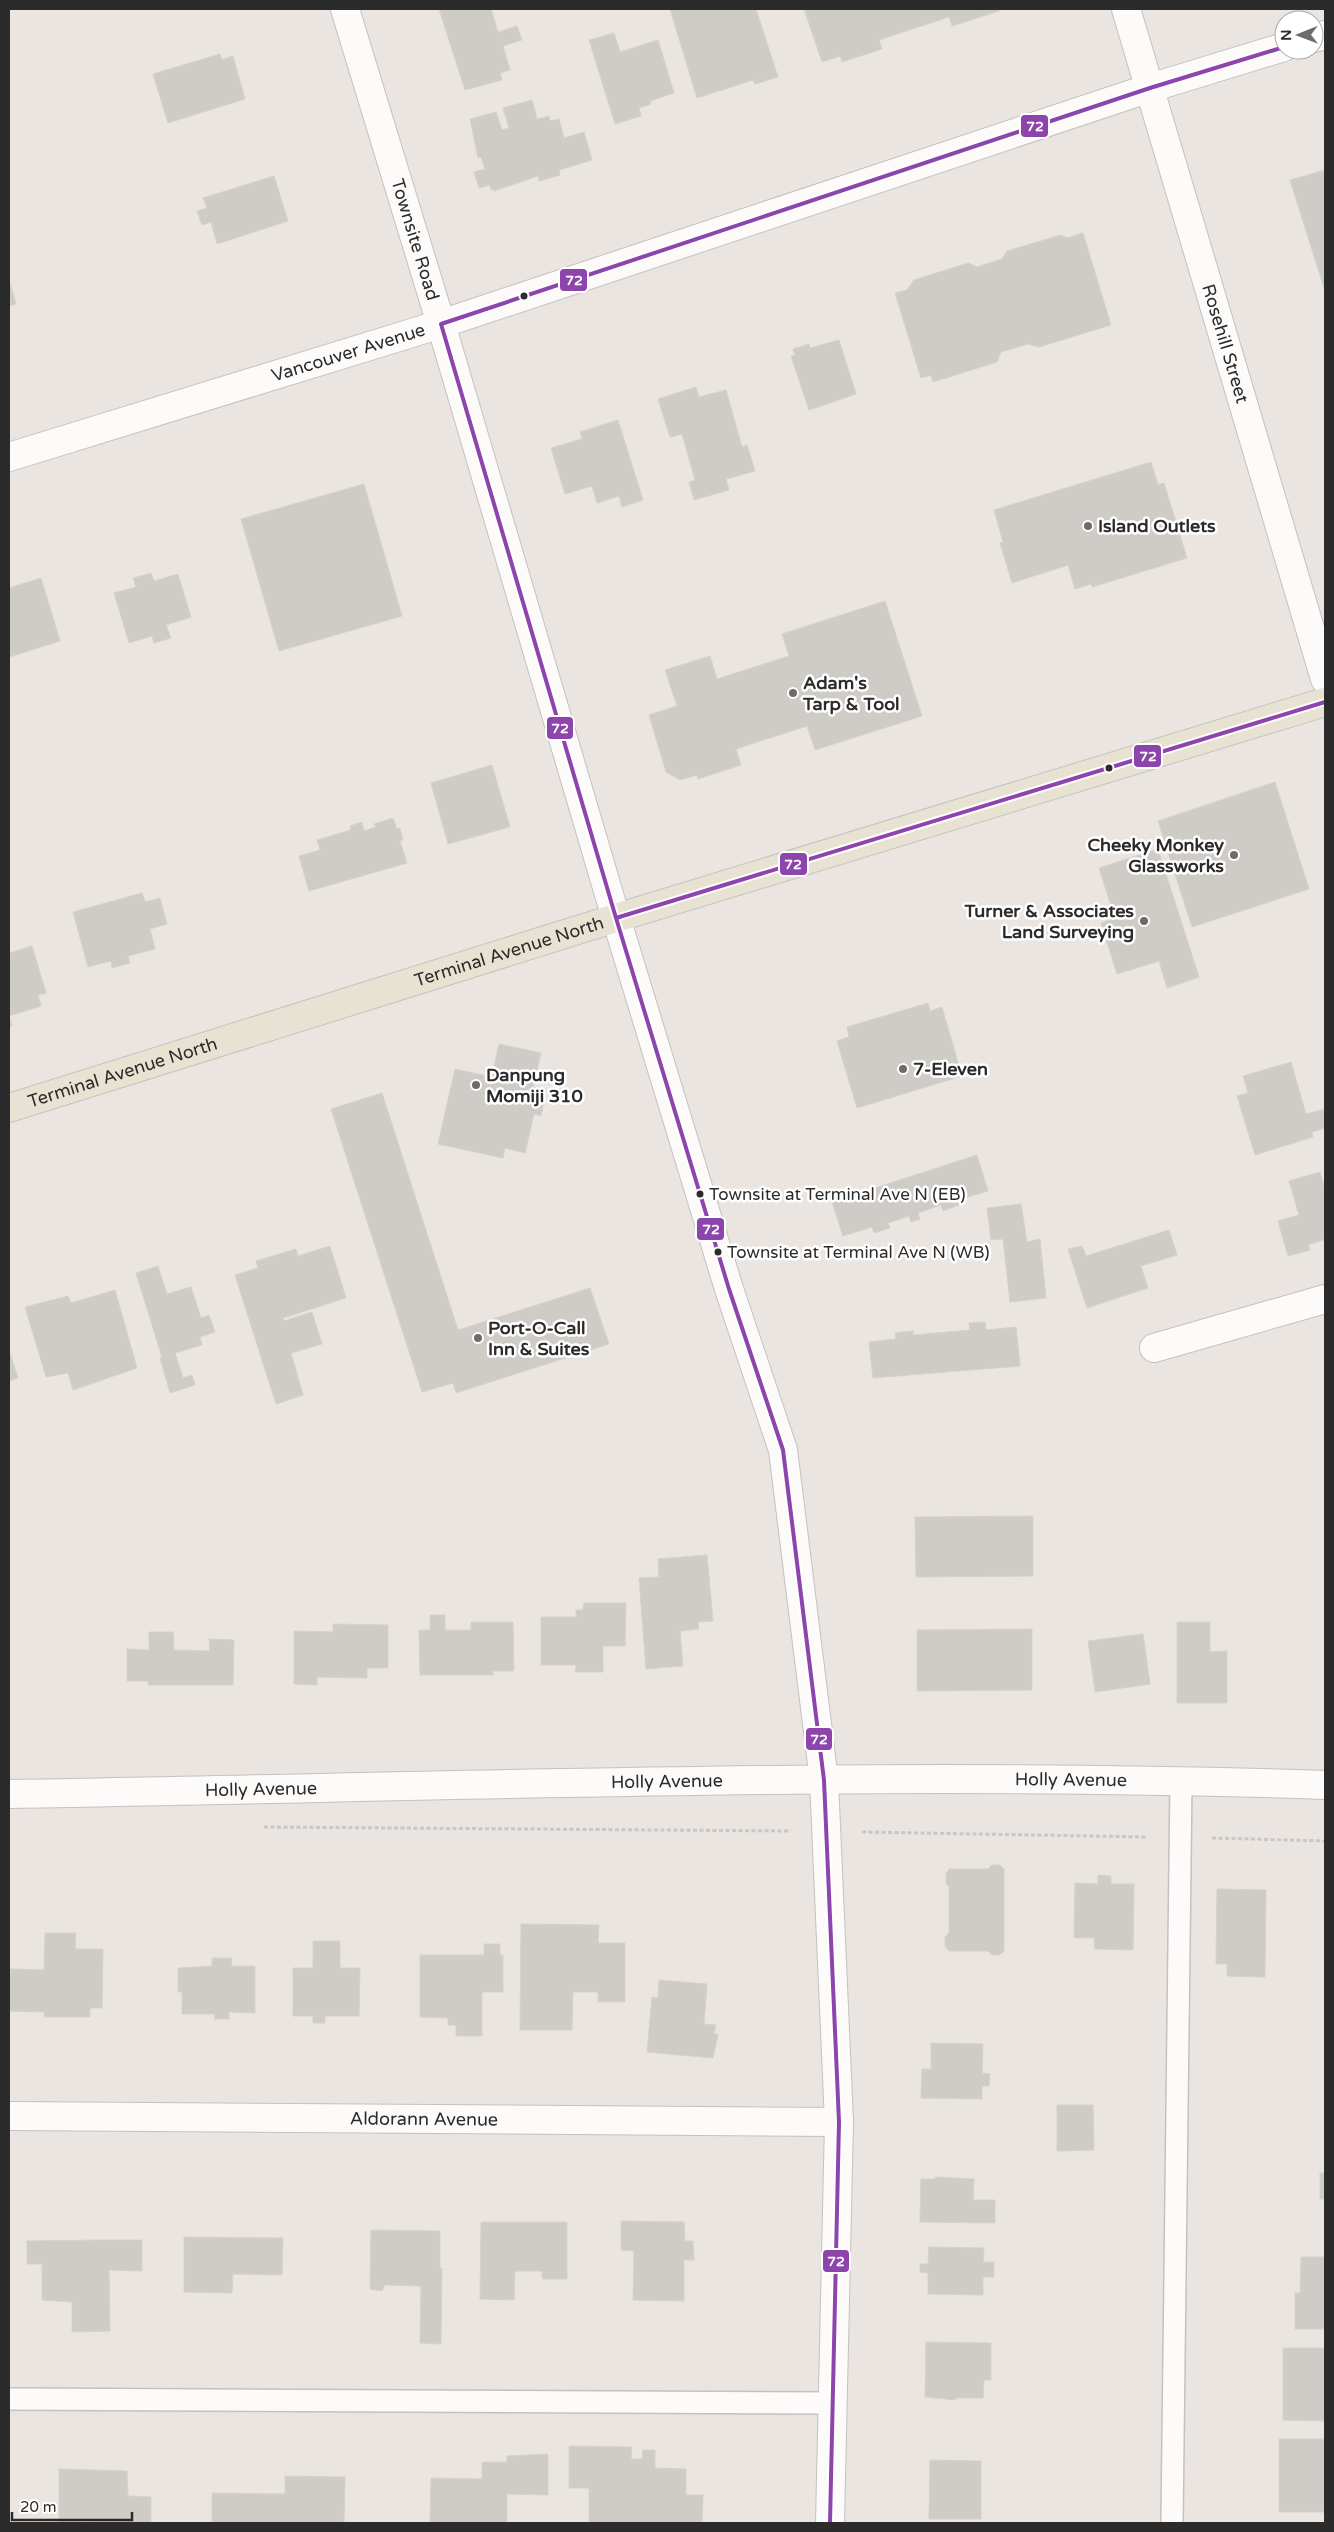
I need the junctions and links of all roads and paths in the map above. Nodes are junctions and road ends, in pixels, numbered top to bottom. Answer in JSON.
{"nodes":[{"id":1,"x":345,"y":9,"type":"edge"},
{"id":2,"x":1126,"y":9,"type":"edge"},
{"id":3,"x":1274,"y":50,"type":"edge"},
{"id":4,"x":1150,"y":88,"type":"junction"},
{"id":5,"x":441,"y":324,"type":"junction"},
{"id":6,"x":9,"y":457,"type":"edge"},
{"id":7,"x":1325,"y":679,"type":"edge"},
{"id":8,"x":1325,"y":702,"type":"edge"},
{"id":9,"x":616,"y":918,"type":"junction"},
{"id":10,"x":9,"y":1108,"type":"edge"},
{"id":11,"x":1325,"y":1299,"type":"edge"},
{"id":12,"x":1154,"y":1348,"type":"dead end"},
{"id":13,"x":824,"y":1780,"type":"junction"},
{"id":14,"x":1181,"y":1780,"type":"junction"},
{"id":15,"x":1325,"y":1785,"type":"edge"},
{"id":16,"x":9,"y":1794,"type":"edge"},
{"id":17,"x":258,"y":1827,"type":"dead end"},
{"id":18,"x":826,"y":1831,"type":"junction"},
{"id":19,"x":1180,"y":1838,"type":"junction"},
{"id":20,"x":1325,"y":1841,"type":"edge"},
{"id":21,"x":9,"y":2116,"type":"edge"},
{"id":22,"x":839,"y":2122,"type":"junction"},
{"id":23,"x":9,"y":2399,"type":"edge"},
{"id":24,"x":832,"y":2403,"type":"junction"},
{"id":25,"x":830,"y":2523,"type":"edge"},
{"id":26,"x":1172,"y":2523,"type":"edge"}],
"edges":[{"from":1,"to":5,"type":"street","name":"Townsite Road"},
{"from":2,"to":4,"type":"street","name":"Rosehill Street"},
{"from":3,"to":4,"type":"street","name":"Vancouver Avenue"},
{"from":4,"to":5,"type":"street","name":"Vancouver Avenue"},
{"from":4,"to":7,"type":"street","name":"Rosehill Street"},
{"from":5,"to":6,"type":"street","name":"Vancouver Avenue"},
{"from":5,"to":9,"type":"street","name":"Townsite Road"},
{"from":8,"to":9,"type":"main road","name":"Terminal Avenue North"},
{"from":9,"to":10,"type":"main road","name":"Terminal Avenue North"},
{"from":9,"to":13,"type":"street","name":"Townsite Road"},
{"from":11,"to":12,"type":"street"},
{"from":13,"to":14,"type":"street","name":"Holly Avenue"},
{"from":13,"to":16,"type":"street","name":"Holly Avenue"},
{"from":13,"to":18,"type":"street","name":"Townsite Road"},
{"from":14,"to":15,"type":"street","name":"Holly Avenue"},
{"from":14,"to":19,"type":"lane"},
{"from":17,"to":18,"type":"path"},
{"from":18,"to":19,"type":"path"},
{"from":18,"to":22,"type":"street","name":"Townsite Road"},
{"from":19,"to":20,"type":"path"},
{"from":19,"to":26,"type":"lane"},
{"from":21,"to":22,"type":"street","name":"Aldorann Avenue"},
{"from":22,"to":24,"type":"street","name":"Townsite Road"},
{"from":23,"to":24,"type":"lane"},
{"from":24,"to":25,"type":"street","name":"Townsite Road"}]}
